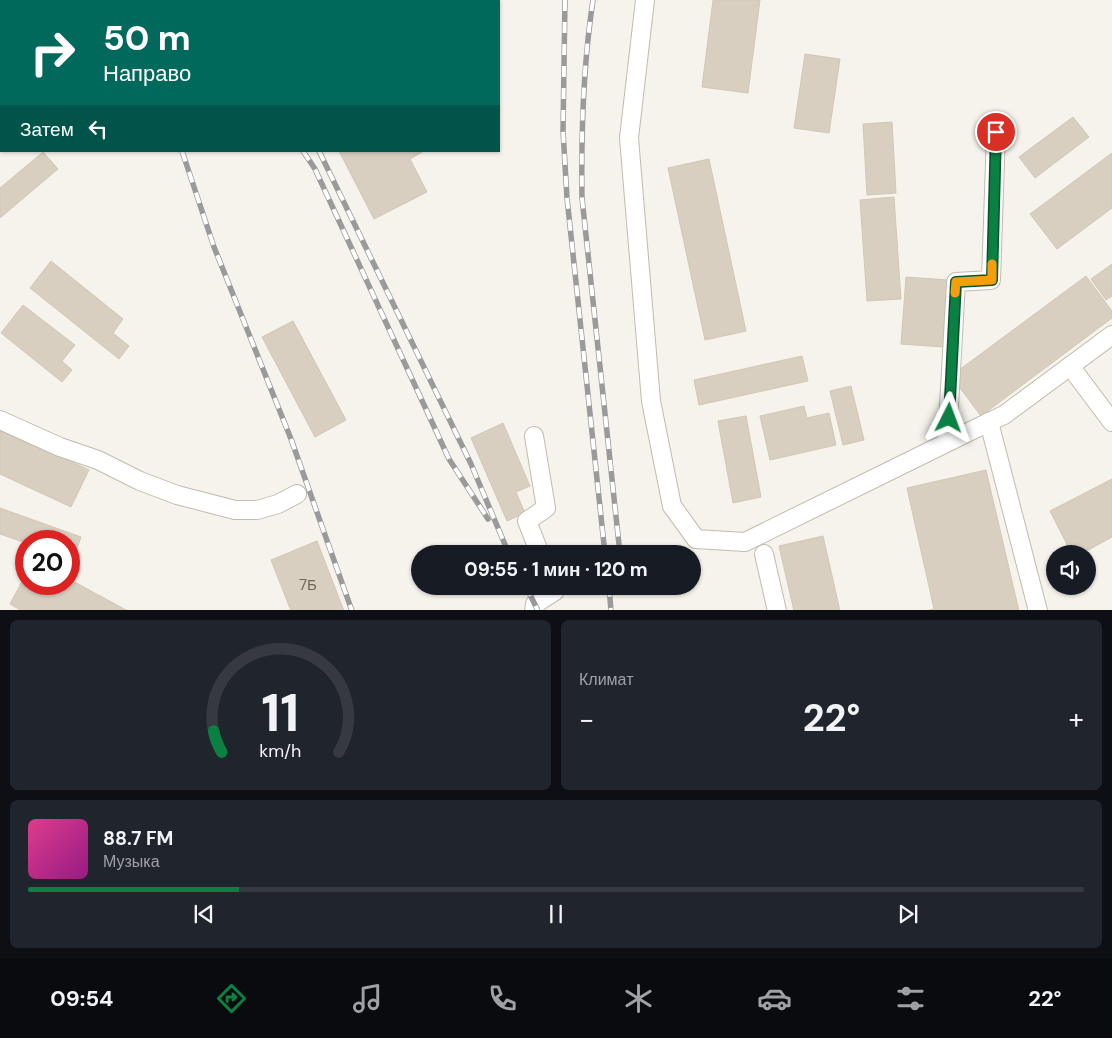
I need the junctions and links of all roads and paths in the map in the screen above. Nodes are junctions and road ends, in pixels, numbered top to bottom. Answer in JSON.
{"nodes":[{"id":1,"x":645,"y":0,"type":"edge"},
{"id":2,"x":996,"y":132,"type":"dead end"},
{"id":3,"x":1112,"y":335,"type":"edge"},
{"id":4,"x":1070,"y":366,"type":"junction"},
{"id":5,"x":0,"y":420,"type":"edge"},
{"id":6,"x":989,"y":422,"type":"junction"},
{"id":7,"x":1112,"y":422,"type":"edge"},
{"id":8,"x":534,"y":436,"type":"dead end"},
{"id":9,"x":947,"y":442,"type":"junction"},
{"id":10,"x":297,"y":494,"type":"dead end"},
{"id":11,"x":536,"y":545,"type":"edge"},
{"id":12,"x":764,"y":554,"type":"dead end"},
{"id":13,"x":549,"y":595,"type":"edge"},
{"id":14,"x":534,"y":610,"type":"edge"},
{"id":15,"x":777,"y":610,"type":"edge"},
{"id":16,"x":1038,"y":610,"type":"edge"}],
"edges":[{"from":1,"to":9,"type":"street"},
{"from":2,"to":9,"type":"street"},
{"from":3,"to":4,"type":"street"},
{"from":4,"to":6,"type":"street"},
{"from":4,"to":7,"type":"street"},
{"from":5,"to":10,"type":"street"},
{"from":6,"to":9,"type":"street"},
{"from":6,"to":16,"type":"street"},
{"from":8,"to":11,"type":"street"},
{"from":12,"to":15,"type":"street"},
{"from":13,"to":14,"type":"street"}]}
